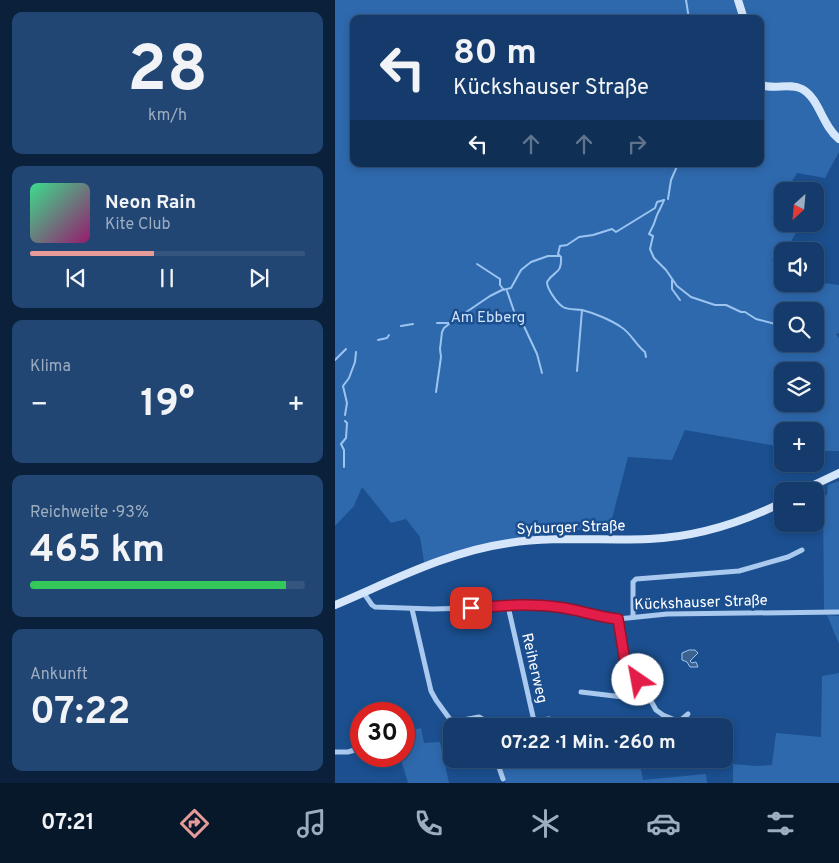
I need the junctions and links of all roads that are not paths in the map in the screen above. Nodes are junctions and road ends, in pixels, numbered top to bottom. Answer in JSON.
{"nodes":[{"id":1,"x":739,"y":0,"type":"edge"},
{"id":2,"x":743,"y":15,"type":"edge"},
{"id":3,"x":764,"y":86,"type":"edge"},
{"id":4,"x":839,"y":139,"type":"edge"},
{"id":5,"x":839,"y":473,"type":"edge"},
{"id":6,"x":820,"y":482,"type":"edge"},
{"id":7,"x":774,"y":506,"type":"edge"},
{"id":8,"x":801,"y":550,"type":"dead end"},
{"id":9,"x":363,"y":592,"type":"junction"},
{"id":10,"x":335,"y":605,"type":"edge"},
{"id":11,"x":508,"y":606,"type":"junction"},
{"id":12,"x":412,"y":609,"type":"junction"},
{"id":13,"x":839,"y":612,"type":"edge"},
{"id":14,"x":633,"y":617,"type":"junction"},
{"id":15,"x":618,"y":619,"type":"junction"},
{"id":16,"x":626,"y":668,"type":"junction"},
{"id":17,"x":581,"y":692,"type":"dead end"},
{"id":18,"x":688,"y":714,"type":"dead end"},
{"id":19,"x":449,"y":718,"type":"edge"},
{"id":20,"x":533,"y":718,"type":"edge"},
{"id":21,"x":350,"y":751,"type":"edge"},
{"id":22,"x":335,"y":752,"type":"edge"},
{"id":23,"x":499,"y":768,"type":"edge"},
{"id":24,"x":503,"y":779,"type":"dead end"}],
"edges":[{"from":1,"to":2,"type":"street"},
{"from":3,"to":4,"type":"street"},
{"from":5,"to":6,"type":"street"},
{"from":7,"to":9,"type":"street","name":"Syburger Straße"},
{"from":8,"to":14,"type":"street"},
{"from":9,"to":10,"type":"street","name":"Syburger Straße"},
{"from":9,"to":12,"type":"street","name":"Kückshauser Straße"},
{"from":11,"to":12,"type":"street","name":"Kückshauser Straße"},
{"from":11,"to":15,"type":"street","name":"Kückshauser Straße"},
{"from":11,"to":20,"type":"street","name":"Reiherweg"},
{"from":12,"to":19,"type":"street"},
{"from":13,"to":14,"type":"street","name":"Kückshauser Straße"},
{"from":14,"to":15,"type":"street","name":"Kückshauser Straße"},
{"from":15,"to":16,"type":"street"},
{"from":16,"to":17,"type":"street"},
{"from":16,"to":18,"type":"street"},
{"from":21,"to":22,"type":"street"},
{"from":23,"to":24,"type":"street"}]}
